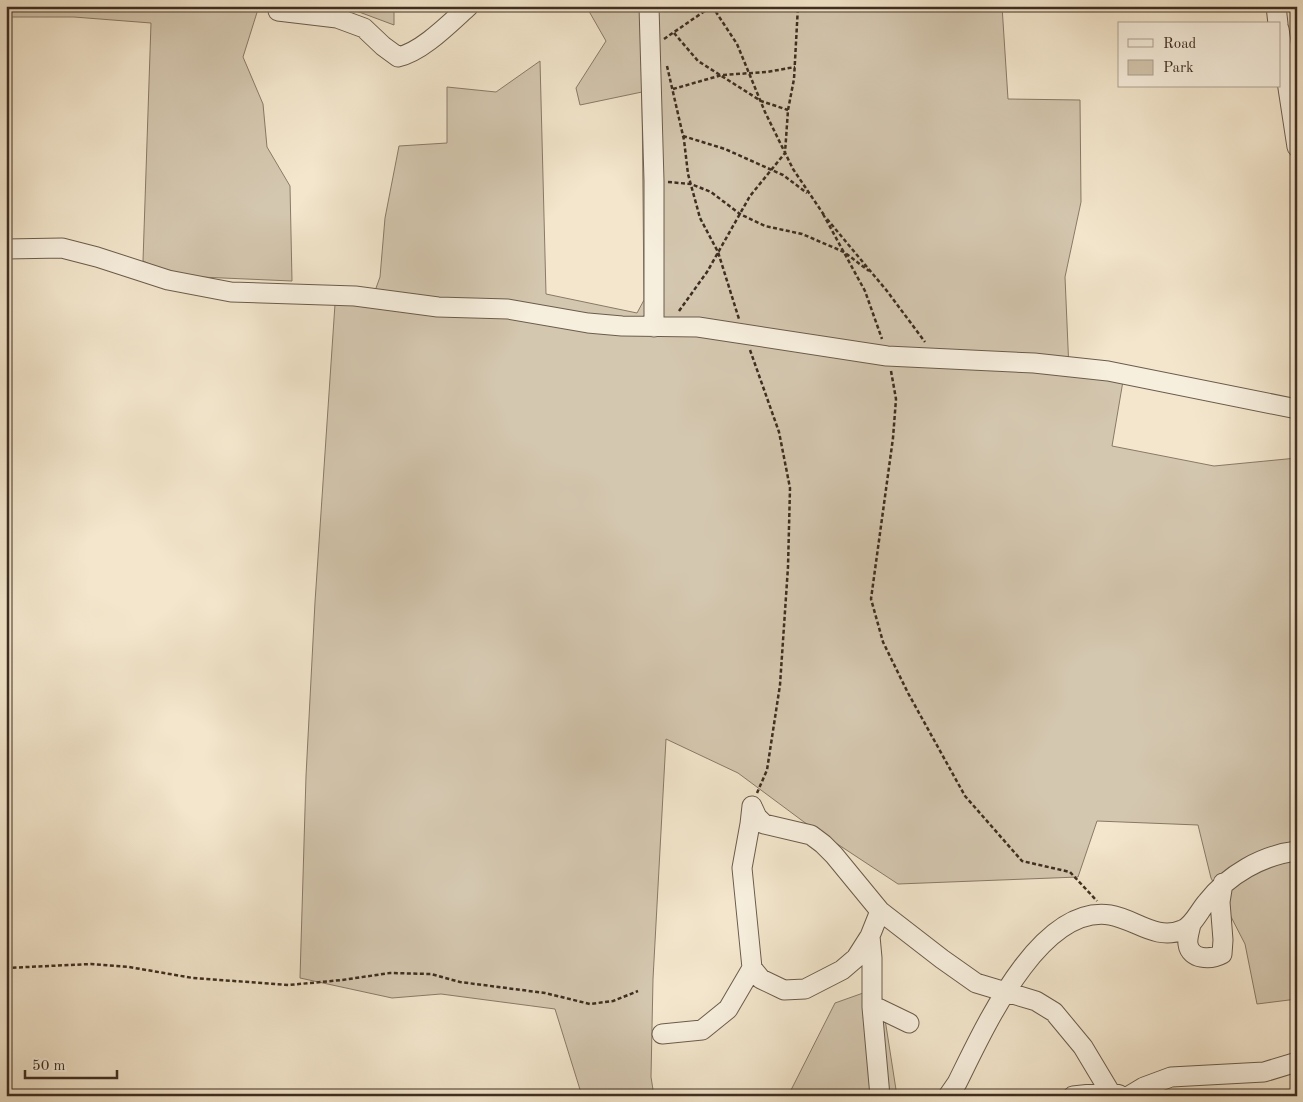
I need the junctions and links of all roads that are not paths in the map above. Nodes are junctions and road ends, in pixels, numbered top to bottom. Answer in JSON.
{"nodes":[{"id":1,"x":469,"y":6,"type":"edge"},
{"id":2,"x":649,"y":6,"type":"edge"},
{"id":3,"x":1276,"y":6,"type":"edge"},
{"id":4,"x":278,"y":10,"type":"dead end"},
{"id":5,"x":1278,"y":22,"type":"edge"},
{"id":6,"x":1280,"y":36,"type":"edge"},
{"id":7,"x":1297,"y":147,"type":"edge"},
{"id":8,"x":6,"y":249,"type":"edge"},
{"id":9,"x":661,"y":326,"type":"junction"},
{"id":10,"x":1297,"y":409,"type":"edge"},
{"id":11,"x":1297,"y":851,"type":"edge"},
{"id":12,"x":1223,"y":883,"type":"junction"},
{"id":13,"x":880,"y":910,"type":"junction"},
{"id":14,"x":1191,"y":924,"type":"junction"},
{"id":15,"x":870,"y":936,"type":"junction"},
{"id":16,"x":752,"y":968,"type":"junction"},
{"id":17,"x":1005,"y":993,"type":"junction"},
{"id":18,"x":872,"y":1007,"type":"junction"},
{"id":19,"x":909,"y":1024,"type":"dead end"},
{"id":20,"x":662,"y":1034,"type":"dead end"},
{"id":21,"x":1297,"y":1062,"type":"edge"},
{"id":22,"x":1117,"y":1094,"type":"edge"},
{"id":23,"x":880,"y":1096,"type":"edge"},
{"id":24,"x":948,"y":1096,"type":"edge"},
{"id":25,"x":1073,"y":1096,"type":"edge"},
{"id":26,"x":1129,"y":1096,"type":"edge"}],
"edges":[{"from":1,"to":4,"type":"street"},
{"from":2,"to":9,"type":"street"},
{"from":3,"to":5,"type":"street"},
{"from":6,"to":7,"type":"street"},
{"from":8,"to":9,"type":"street"},
{"from":9,"to":10,"type":"street"},
{"from":11,"to":12,"type":"street"},
{"from":12,"to":14,"type":"street"},
{"from":12,"to":14,"type":"street"},
{"from":13,"to":15,"type":"street"},
{"from":13,"to":16,"type":"street"},
{"from":13,"to":17,"type":"street"},
{"from":14,"to":17,"type":"street"},
{"from":15,"to":16,"type":"street"},
{"from":15,"to":18,"type":"street"},
{"from":16,"to":20,"type":"street"},
{"from":17,"to":22,"type":"street"},
{"from":17,"to":24,"type":"street"},
{"from":18,"to":19,"type":"street"},
{"from":18,"to":23,"type":"street"},
{"from":21,"to":26,"type":"street"},
{"from":22,"to":25,"type":"street"}]}
